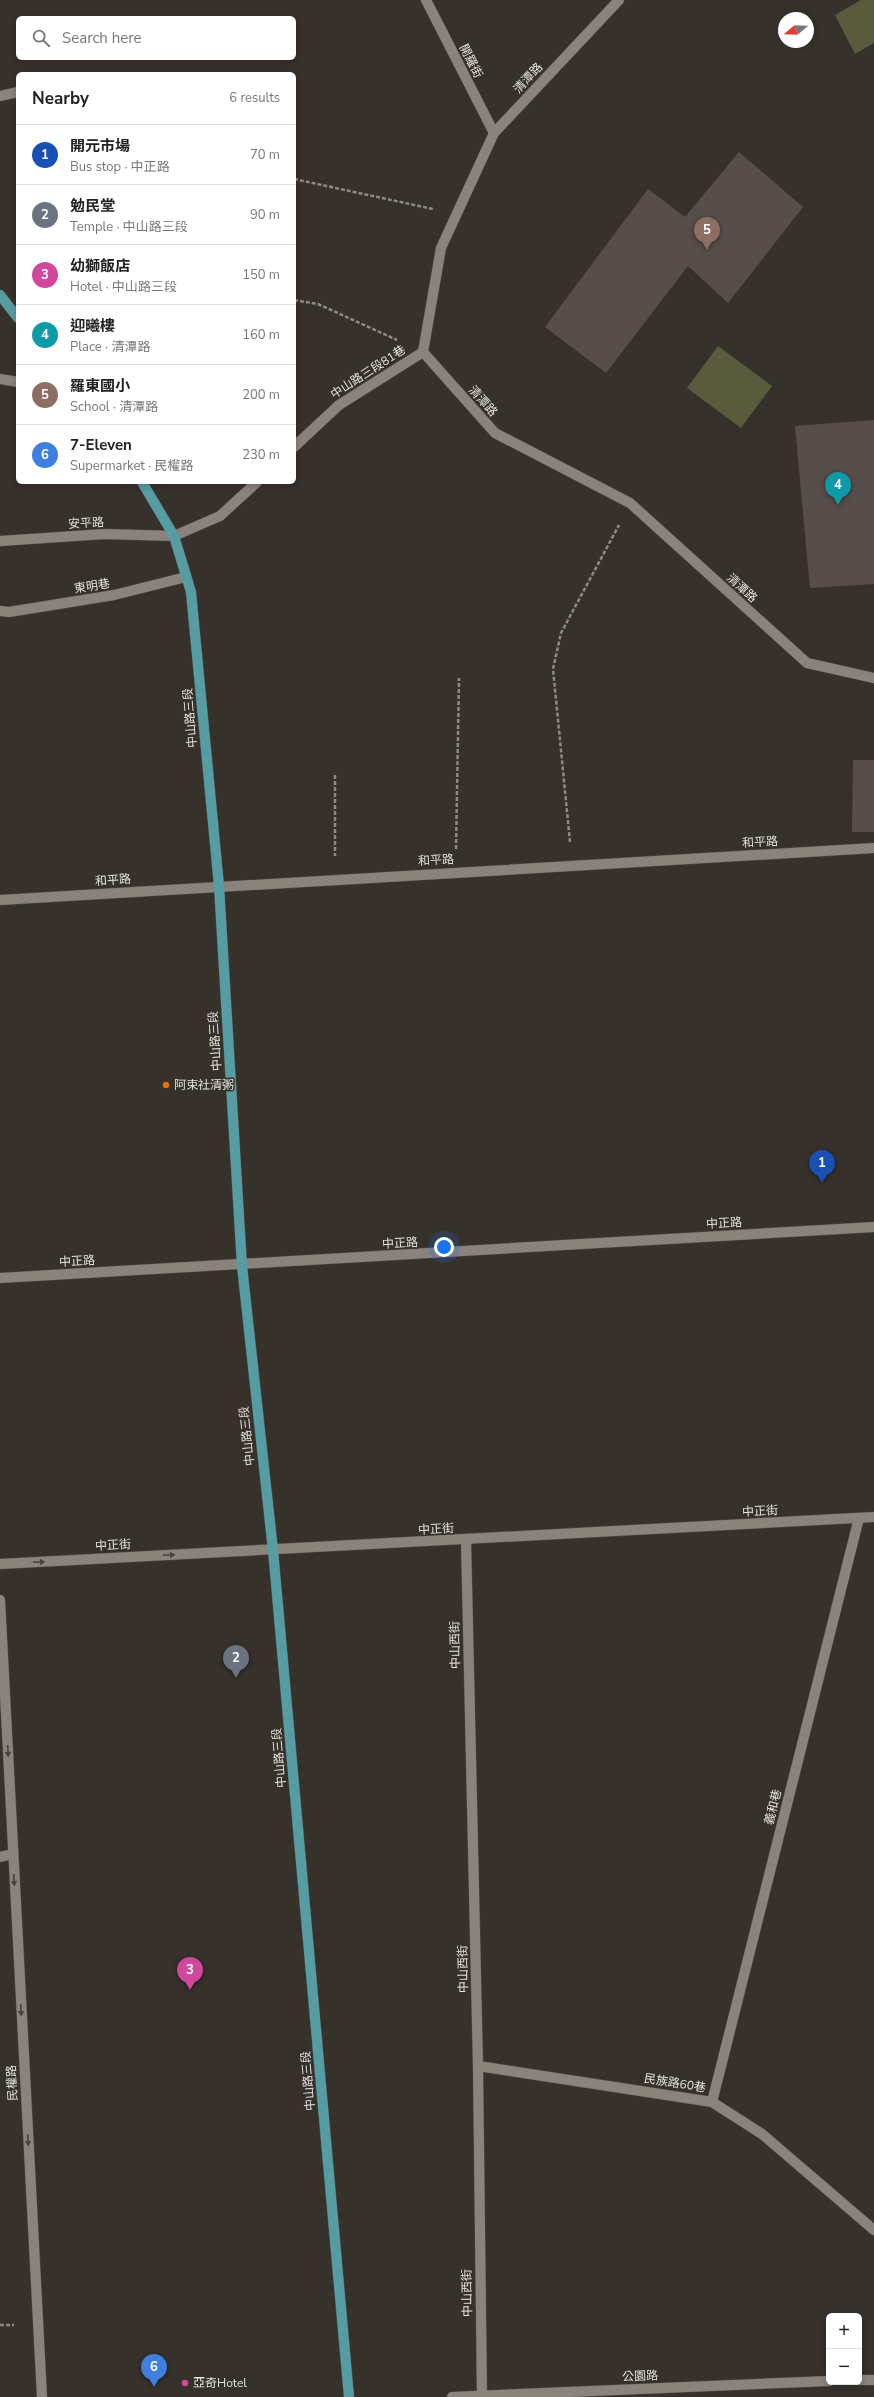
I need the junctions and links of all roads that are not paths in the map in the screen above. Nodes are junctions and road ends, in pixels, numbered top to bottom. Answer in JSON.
{"nodes":[{"id":1,"x":426,"y":0,"type":"edge"},
{"id":2,"x":619,"y":0,"type":"edge"},
{"id":3,"x":16,"y":92,"type":"edge"},
{"id":4,"x":0,"y":96,"type":"edge"},
{"id":5,"x":494,"y":134,"type":"junction"},
{"id":6,"x":0,"y":295,"type":"edge"},
{"id":7,"x":16,"y":315,"type":"edge"},
{"id":8,"x":423,"y":352,"type":"junction"},
{"id":9,"x":0,"y":378,"type":"edge"},
{"id":10,"x":16,"y":382,"type":"edge"},
{"id":11,"x":296,"y":445,"type":"edge"},
{"id":12,"x":143,"y":484,"type":"edge"},
{"id":13,"x":255,"y":484,"type":"edge"},
{"id":14,"x":174,"y":536,"type":"junction"},
{"id":15,"x":0,"y":541,"type":"edge"},
{"id":16,"x":186,"y":576,"type":"junction"},
{"id":17,"x":0,"y":611,"type":"edge"},
{"id":18,"x":874,"y":678,"type":"edge"},
{"id":19,"x":874,"y":848,"type":"edge"},
{"id":20,"x":219,"y":886,"type":"junction"},
{"id":21,"x":0,"y":900,"type":"edge"},
{"id":22,"x":874,"y":1227,"type":"edge"},
{"id":23,"x":242,"y":1266,"type":"junction"},
{"id":24,"x":0,"y":1278,"type":"edge"},
{"id":25,"x":874,"y":1517,"type":"edge"},
{"id":26,"x":859,"y":1518,"type":"junction"},
{"id":27,"x":466,"y":1540,"type":"junction"},
{"id":28,"x":273,"y":1550,"type":"junction"},
{"id":29,"x":0,"y":1564,"type":"edge"},
{"id":30,"x":0,"y":1600,"type":"edge"},
{"id":31,"x":13,"y":1854,"type":"junction"},
{"id":32,"x":0,"y":1857,"type":"edge"},
{"id":33,"x":478,"y":2066,"type":"junction"},
{"id":34,"x":712,"y":2102,"type":"junction"},
{"id":35,"x":874,"y":2230,"type":"edge"},
{"id":36,"x":862,"y":2380,"type":"edge"},
{"id":37,"x":874,"y":2380,"type":"edge"},
{"id":38,"x":826,"y":2381,"type":"edge"},
{"id":39,"x":482,"y":2396,"type":"edge"},
{"id":40,"x":42,"y":2397,"type":"edge"},
{"id":41,"x":349,"y":2397,"type":"edge"},
{"id":42,"x":452,"y":2397,"type":"edge"}],
"edges":[{"from":1,"to":5,"type":"street","name":"開羅街"},
{"from":2,"to":5,"type":"street","name":"清潭路"},
{"from":3,"to":4,"type":"street"},
{"from":5,"to":8,"type":"street","name":"清潭路"},
{"from":6,"to":7,"type":"main road"},
{"from":8,"to":11,"type":"street","name":"中山路三段81巷"},
{"from":8,"to":18,"type":"street","name":"清潭路"},
{"from":9,"to":10,"type":"street"},
{"from":12,"to":14,"type":"main road","name":"中山路三段"},
{"from":13,"to":14,"type":"street"},
{"from":14,"to":15,"type":"street","name":"安平路"},
{"from":14,"to":16,"type":"main road","name":"中山路三段"},
{"from":16,"to":17,"type":"street","name":"東明巷"},
{"from":16,"to":20,"type":"main road","name":"中山路三段"},
{"from":19,"to":20,"type":"street","name":"和平路"},
{"from":20,"to":21,"type":"street","name":"和平路"},
{"from":20,"to":23,"type":"main road","name":"中山路三段"},
{"from":22,"to":23,"type":"street","name":"中正路"},
{"from":23,"to":24,"type":"street","name":"中正路"},
{"from":23,"to":28,"type":"main road","name":"中山路三段"},
{"from":25,"to":26,"type":"street","name":"中正街"},
{"from":26,"to":27,"type":"street","name":"中正街"},
{"from":26,"to":34,"type":"street","name":"義和巷"},
{"from":27,"to":28,"type":"street","name":"中正街"},
{"from":27,"to":33,"type":"street","name":"中山西街"},
{"from":29,"to":28,"type":"street","name":"中正街","one_way":true},
{"from":28,"to":41,"type":"main road","name":"中山路三段"},
{"from":30,"to":31,"type":"street","name":"民權路","one_way":true},
{"from":31,"to":32,"type":"street"},
{"from":31,"to":40,"type":"street","name":"民權路","one_way":true},
{"from":33,"to":34,"type":"street","name":"民族路60巷"},
{"from":33,"to":39,"type":"street","name":"中山西街"},
{"from":34,"to":35,"type":"street","name":"民族路60巷"},
{"from":36,"to":37,"type":"street"},
{"from":38,"to":39,"type":"street","name":"公園路"},
{"from":39,"to":42,"type":"street","name":"公園路"}]}
